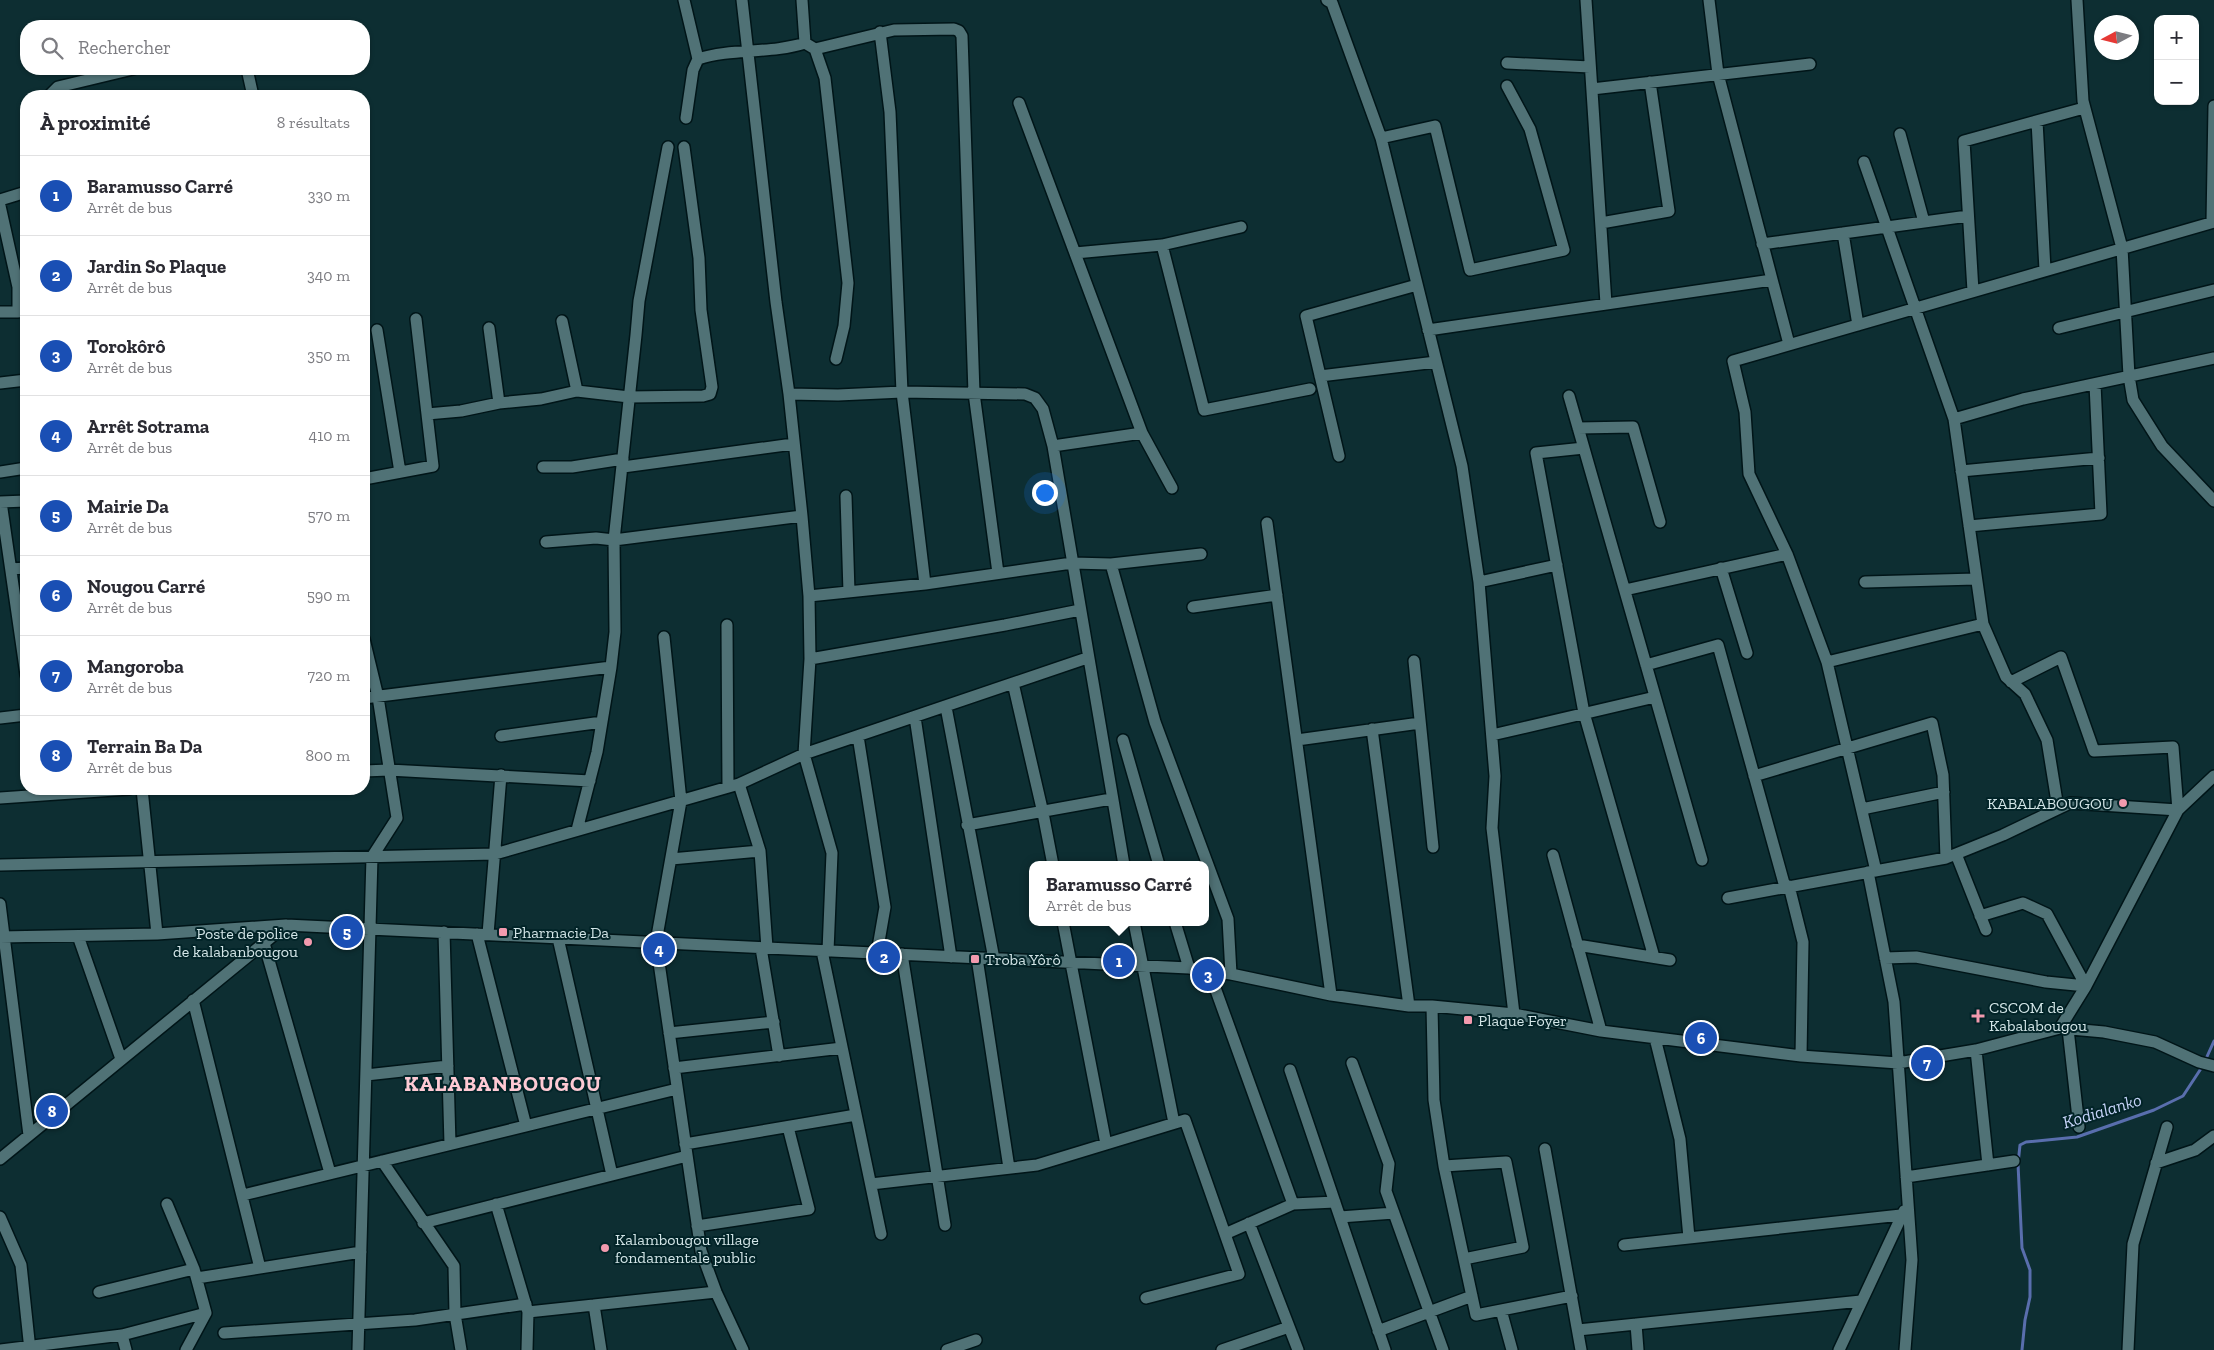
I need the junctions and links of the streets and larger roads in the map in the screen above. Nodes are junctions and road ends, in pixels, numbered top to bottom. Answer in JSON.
{"nodes":[{"id":1,"x":684,"y":0,"type":"edge"},
{"id":2,"x":742,"y":0,"type":"edge"},
{"id":3,"x":802,"y":0,"type":"edge"},
{"id":4,"x":1586,"y":0,"type":"edge"},
{"id":5,"x":1709,"y":0,"type":"edge"},
{"id":6,"x":2077,"y":0,"type":"edge"},
{"id":7,"x":1331,"y":1,"type":"edge"},
{"id":8,"x":880,"y":32,"type":"junction"},
{"id":9,"x":806,"y":42,"type":"junction"},
{"id":10,"x":815,"y":50,"type":"junction"},
{"id":11,"x":747,"y":53,"type":"junction"},
{"id":12,"x":698,"y":59,"type":"junction"},
{"id":13,"x":1507,"y":63,"type":"dead end"},
{"id":14,"x":1810,"y":64,"type":"dead end"},
{"id":15,"x":1590,"y":67,"type":"junction"},
{"id":16,"x":1718,"y":74,"type":"junction"},
{"id":17,"x":108,"y":75,"type":"edge"},
{"id":18,"x":248,"y":75,"type":"edge"},
{"id":19,"x":1650,"y":82,"type":"junction"},
{"id":20,"x":1507,"y":86,"type":"dead end"},
{"id":21,"x":1592,"y":89,"type":"junction"},
{"id":22,"x":55,"y":90,"type":"edge"},
{"id":23,"x":251,"y":90,"type":"edge"},
{"id":24,"x":1019,"y":104,"type":"dead end"},
{"id":25,"x":2214,"y":106,"type":"edge"},
{"id":26,"x":2084,"y":108,"type":"junction"},
{"id":27,"x":686,"y":118,"type":"dead end"},
{"id":28,"x":2037,"y":121,"type":"junction"},
{"id":29,"x":1900,"y":134,"type":"dead end"},
{"id":30,"x":1380,"y":138,"type":"junction"},
{"id":31,"x":668,"y":147,"type":"dead end"},
{"id":32,"x":684,"y":148,"type":"dead end"},
{"id":33,"x":1864,"y":162,"type":"dead end"},
{"id":34,"x":20,"y":194,"type":"edge"},
{"id":35,"x":0,"y":200,"type":"edge"},
{"id":36,"x":0,"y":206,"type":"edge"},
{"id":37,"x":1968,"y":216,"type":"junction"},
{"id":38,"x":1924,"y":222,"type":"junction"},
{"id":39,"x":2213,"y":222,"type":"edge"},
{"id":40,"x":1601,"y":223,"type":"junction"},
{"id":41,"x":1887,"y":227,"type":"junction"},
{"id":42,"x":1241,"y":228,"type":"dead end"},
{"id":43,"x":1843,"y":234,"type":"junction"},
{"id":44,"x":1762,"y":244,"type":"junction"},
{"id":45,"x":1162,"y":245,"type":"junction"},
{"id":46,"x":2122,"y":248,"type":"junction"},
{"id":47,"x":4,"y":252,"type":"edge"},
{"id":48,"x":1075,"y":253,"type":"junction"},
{"id":49,"x":2045,"y":270,"type":"junction"},
{"id":50,"x":1772,"y":280,"type":"junction"},
{"id":51,"x":20,"y":283,"type":"edge"},
{"id":52,"x":1418,"y":285,"type":"junction"},
{"id":53,"x":2214,"y":290,"type":"edge"},
{"id":54,"x":1973,"y":291,"type":"junction"},
{"id":55,"x":20,"y":300,"type":"edge"},
{"id":56,"x":1606,"y":304,"type":"junction"},
{"id":57,"x":1916,"y":308,"type":"junction"},
{"id":58,"x":0,"y":312,"type":"edge"},
{"id":59,"x":2125,"y":312,"type":"junction"},
{"id":60,"x":416,"y":319,"type":"dead end"},
{"id":61,"x":562,"y":321,"type":"dead end"},
{"id":62,"x":1858,"y":324,"type":"junction"},
{"id":63,"x":489,"y":328,"type":"dead end"},
{"id":64,"x":2058,"y":328,"type":"dead end"},
{"id":65,"x":377,"y":330,"type":"dead end"},
{"id":66,"x":1428,"y":330,"type":"junction"},
{"id":67,"x":1788,"y":344,"type":"junction"},
{"id":68,"x":2214,"y":358,"type":"edge"},
{"id":69,"x":836,"y":359,"type":"dead end"},
{"id":70,"x":1436,"y":362,"type":"junction"},
{"id":71,"x":1320,"y":376,"type":"junction"},
{"id":72,"x":2129,"y":376,"type":"junction"},
{"id":73,"x":20,"y":381,"type":"edge"},
{"id":74,"x":0,"y":383,"type":"edge"},
{"id":75,"x":2095,"y":384,"type":"junction"},
{"id":76,"x":1310,"y":389,"type":"dead end"},
{"id":77,"x":577,"y":391,"type":"junction"},
{"id":78,"x":902,"y":392,"type":"junction"},
{"id":79,"x":974,"y":393,"type":"junction"},
{"id":80,"x":789,"y":394,"type":"junction"},
{"id":81,"x":629,"y":396,"type":"junction"},
{"id":82,"x":1569,"y":396,"type":"dead end"},
{"id":83,"x":499,"y":402,"type":"junction"},
{"id":84,"x":427,"y":414,"type":"junction"},
{"id":85,"x":1954,"y":419,"type":"junction"},
{"id":86,"x":1578,"y":428,"type":"junction"},
{"id":87,"x":1142,"y":433,"type":"junction"},
{"id":88,"x":793,"y":444,"type":"junction"},
{"id":89,"x":1053,"y":446,"type":"junction"},
{"id":90,"x":1584,"y":448,"type":"junction"},
{"id":91,"x":1339,"y":456,"type":"dead end"},
{"id":92,"x":2099,"y":458,"type":"junction"},
{"id":93,"x":623,"y":463,"type":"junction"},
{"id":94,"x":543,"y":467,"type":"dead end"},
{"id":95,"x":20,"y":469,"type":"edge"},
{"id":96,"x":1961,"y":471,"type":"junction"},
{"id":97,"x":0,"y":472,"type":"edge"},
{"id":98,"x":400,"y":472,"type":"junction"},
{"id":99,"x":370,"y":478,"type":"edge"},
{"id":100,"x":1172,"y":488,"type":"dead end"},
{"id":101,"x":846,"y":496,"type":"dead end"},
{"id":102,"x":20,"y":501,"type":"edge"},
{"id":103,"x":2214,"y":501,"type":"edge"},
{"id":104,"x":1,"y":502,"type":"edge"},
{"id":105,"x":802,"y":516,"type":"junction"},
{"id":106,"x":1660,"y":522,"type":"dead end"},
{"id":107,"x":1267,"y":523,"type":"dead end"},
{"id":108,"x":1969,"y":526,"type":"junction"},
{"id":109,"x":614,"y":540,"type":"junction"},
{"id":110,"x":546,"y":542,"type":"dead end"},
{"id":111,"x":1201,"y":554,"type":"dead end"},
{"id":112,"x":1787,"y":554,"type":"junction"},
{"id":113,"x":1072,"y":563,"type":"junction"},
{"id":114,"x":1111,"y":564,"type":"junction"},
{"id":115,"x":1557,"y":565,"type":"junction"},
{"id":116,"x":20,"y":568,"type":"edge"},
{"id":117,"x":1721,"y":568,"type":"junction"},
{"id":118,"x":11,"y":569,"type":"junction"},
{"id":119,"x":998,"y":573,"type":"junction"},
{"id":120,"x":1976,"y":578,"type":"junction"},
{"id":121,"x":1479,"y":582,"type":"junction"},
{"id":122,"x":1865,"y":582,"type":"dead end"},
{"id":123,"x":925,"y":584,"type":"junction"},
{"id":124,"x":1625,"y":590,"type":"junction"},
{"id":125,"x":849,"y":592,"type":"junction"},
{"id":126,"x":1277,"y":595,"type":"junction"},
{"id":127,"x":809,"y":596,"type":"junction"},
{"id":128,"x":1193,"y":607,"type":"dead end"},
{"id":129,"x":1080,"y":610,"type":"junction"},
{"id":130,"x":1983,"y":624,"type":"junction"},
{"id":131,"x":727,"y":625,"type":"dead end"},
{"id":132,"x":20,"y":633,"type":"edge"},
{"id":133,"x":664,"y":637,"type":"dead end"},
{"id":134,"x":1747,"y":653,"type":"dead end"},
{"id":135,"x":1087,"y":658,"type":"junction"},
{"id":136,"x":810,"y":659,"type":"junction"},
{"id":137,"x":1414,"y":661,"type":"dead end"},
{"id":138,"x":1827,"y":662,"type":"junction"},
{"id":139,"x":370,"y":664,"type":"edge"},
{"id":140,"x":1646,"y":665,"type":"junction"},
{"id":141,"x":611,"y":667,"type":"junction"},
{"id":142,"x":2012,"y":682,"type":"junction"},
{"id":143,"x":1013,"y":683,"type":"junction"},
{"id":144,"x":378,"y":697,"type":"junction"},
{"id":145,"x":1655,"y":697,"type":"junction"},
{"id":146,"x":370,"y":698,"type":"edge"},
{"id":147,"x":946,"y":707,"type":"junction"},
{"id":148,"x":1584,"y":713,"type":"junction"},
{"id":149,"x":20,"y":716,"type":"edge"},
{"id":150,"x":915,"y":717,"type":"junction"},
{"id":151,"x":0,"y":718,"type":"edge"},
{"id":152,"x":602,"y":722,"type":"junction"},
{"id":153,"x":1420,"y":723,"type":"junction"},
{"id":154,"x":1372,"y":729,"type":"junction"},
{"id":155,"x":1492,"y":734,"type":"junction"},
{"id":156,"x":501,"y":736,"type":"dead end"},
{"id":157,"x":858,"y":736,"type":"junction"},
{"id":158,"x":1123,"y":740,"type":"dead end"},
{"id":159,"x":1297,"y":740,"type":"junction"},
{"id":160,"x":1848,"y":748,"type":"junction"},
{"id":161,"x":804,"y":754,"type":"junction"},
{"id":162,"x":389,"y":770,"type":"junction"},
{"id":163,"x":370,"y":772,"type":"edge"},
{"id":164,"x":501,"y":775,"type":"junction"},
{"id":165,"x":1754,"y":776,"type":"junction"},
{"id":166,"x":2214,"y":776,"type":"edge"},
{"id":167,"x":590,"y":781,"type":"junction"},
{"id":168,"x":734,"y":786,"type":"junction"},
{"id":169,"x":1944,"y":792,"type":"junction"},
{"id":170,"x":43,"y":795,"type":"edge"},
{"id":171,"x":143,"y":795,"type":"edge"},
{"id":172,"x":0,"y":798,"type":"edge"},
{"id":173,"x":1111,"y":799,"type":"junction"},
{"id":174,"x":681,"y":801,"type":"junction"},
{"id":175,"x":2058,"y":808,"type":"junction"},
{"id":176,"x":1862,"y":809,"type":"junction"},
{"id":177,"x":2178,"y":810,"type":"junction"},
{"id":178,"x":1044,"y":812,"type":"junction"},
{"id":179,"x":967,"y":825,"type":"junction"},
{"id":180,"x":577,"y":830,"type":"junction"},
{"id":181,"x":1433,"y":847,"type":"dead end"},
{"id":182,"x":760,"y":851,"type":"junction"},
{"id":183,"x":495,"y":854,"type":"junction"},
{"id":184,"x":1553,"y":856,"type":"dead end"},
{"id":185,"x":1951,"y":856,"type":"junction"},
{"id":186,"x":372,"y":857,"type":"junction"},
{"id":187,"x":671,"y":859,"type":"junction"},
{"id":188,"x":1702,"y":860,"type":"dead end"},
{"id":189,"x":1051,"y":861,"type":"edge"},
{"id":190,"x":1123,"y":861,"type":"edge"},
{"id":191,"x":1158,"y":861,"type":"edge"},
{"id":192,"x":1207,"y":861,"type":"edge"},
{"id":193,"x":150,"y":862,"type":"junction"},
{"id":194,"x":0,"y":865,"type":"edge"},
{"id":195,"x":1209,"y":867,"type":"edge"},
{"id":196,"x":1872,"y":872,"type":"junction"},
{"id":197,"x":1787,"y":887,"type":"junction"},
{"id":198,"x":1728,"y":898,"type":"dead end"},
{"id":199,"x":0,"y":904,"type":"edge"},
{"id":200,"x":1980,"y":916,"type":"junction"},
{"id":201,"x":286,"y":924,"type":"junction"},
{"id":202,"x":1063,"y":926,"type":"edge"},
{"id":203,"x":1135,"y":926,"type":"edge"},
{"id":204,"x":1176,"y":926,"type":"edge"},
{"id":205,"x":370,"y":928,"type":"junction"},
{"id":206,"x":1986,"y":930,"type":"dead end"},
{"id":207,"x":444,"y":932,"type":"junction"},
{"id":208,"x":156,"y":934,"type":"junction"},
{"id":209,"x":482,"y":934,"type":"junction"},
{"id":210,"x":78,"y":936,"type":"junction"},
{"id":211,"x":3,"y":937,"type":"edge"},
{"id":212,"x":558,"y":938,"type":"junction"},
{"id":213,"x":656,"y":942,"type":"junction"},
{"id":214,"x":264,"y":943,"type":"junction"},
{"id":215,"x":1578,"y":945,"type":"junction"},
{"id":216,"x":764,"y":948,"type":"junction"},
{"id":217,"x":825,"y":951,"type":"junction"},
{"id":218,"x":877,"y":953,"type":"junction"},
{"id":219,"x":902,"y":954,"type":"junction"},
{"id":220,"x":951,"y":957,"type":"junction"},
{"id":221,"x":1654,"y":957,"type":"junction"},
{"id":222,"x":976,"y":958,"type":"junction"},
{"id":223,"x":1885,"y":958,"type":"junction"},
{"id":224,"x":994,"y":959,"type":"junction"},
{"id":225,"x":1670,"y":960,"type":"dead end"},
{"id":226,"x":1070,"y":962,"type":"junction"},
{"id":227,"x":1143,"y":966,"type":"junction"},
{"id":228,"x":1188,"y":968,"type":"junction"},
{"id":229,"x":1209,"y":971,"type":"junction"},
{"id":230,"x":1231,"y":974,"type":"junction"},
{"id":231,"x":2086,"y":986,"type":"junction"},
{"id":232,"x":1331,"y":995,"type":"junction"},
{"id":233,"x":194,"y":1000,"type":"junction"},
{"id":234,"x":1410,"y":1006,"type":"junction"},
{"id":235,"x":1432,"y":1006,"type":"junction"},
{"id":236,"x":1514,"y":1014,"type":"junction"},
{"id":237,"x":774,"y":1022,"type":"junction"},
{"id":238,"x":2064,"y":1029,"type":"junction"},
{"id":239,"x":1601,"y":1031,"type":"junction"},
{"id":240,"x":669,"y":1033,"type":"junction"},
{"id":241,"x":1655,"y":1038,"type":"junction"},
{"id":242,"x":842,"y":1048,"type":"junction"},
{"id":243,"x":1976,"y":1050,"type":"junction"},
{"id":244,"x":779,"y":1056,"type":"junction"},
{"id":245,"x":1802,"y":1056,"type":"junction"},
{"id":246,"x":121,"y":1059,"type":"junction"},
{"id":247,"x":1352,"y":1063,"type":"dead end"},
{"id":248,"x":1898,"y":1063,"type":"junction"},
{"id":249,"x":448,"y":1066,"type":"junction"},
{"id":250,"x":2212,"y":1066,"type":"edge"},
{"id":251,"x":674,"y":1068,"type":"junction"},
{"id":252,"x":1290,"y":1070,"type":"dead end"},
{"id":253,"x":366,"y":1075,"type":"junction"},
{"id":254,"x":677,"y":1089,"type":"junction"},
{"id":255,"x":597,"y":1108,"type":"junction"},
{"id":256,"x":856,"y":1115,"type":"junction"},
{"id":257,"x":1174,"y":1123,"type":"junction"},
{"id":258,"x":526,"y":1126,"type":"junction"},
{"id":259,"x":788,"y":1127,"type":"junction"},
{"id":260,"x":2079,"y":1127,"type":"dead end"},
{"id":261,"x":2167,"y":1127,"type":"dead end"},
{"id":262,"x":29,"y":1135,"type":"junction"},
{"id":263,"x":2214,"y":1136,"type":"edge"},
{"id":264,"x":450,"y":1144,"type":"junction"},
{"id":265,"x":1106,"y":1144,"type":"junction"},
{"id":266,"x":1545,"y":1149,"type":"dead end"},
{"id":267,"x":686,"y":1150,"type":"junction"},
{"id":268,"x":0,"y":1158,"type":"edge"},
{"id":269,"x":382,"y":1161,"type":"junction"},
{"id":270,"x":2014,"y":1162,"type":"dead end"},
{"id":271,"x":2156,"y":1163,"type":"junction"},
{"id":272,"x":363,"y":1165,"type":"junction"},
{"id":273,"x":1988,"y":1165,"type":"junction"},
{"id":274,"x":1444,"y":1166,"type":"junction"},
{"id":275,"x":1009,"y":1168,"type":"junction"},
{"id":276,"x":330,"y":1173,"type":"junction"},
{"id":277,"x":612,"y":1175,"type":"junction"},
{"id":278,"x":937,"y":1176,"type":"junction"},
{"id":279,"x":1906,"y":1177,"type":"junction"},
{"id":280,"x":871,"y":1184,"type":"junction"},
{"id":281,"x":243,"y":1195,"type":"junction"},
{"id":282,"x":1335,"y":1202,"type":"junction"},
{"id":283,"x":167,"y":1204,"type":"dead end"},
{"id":284,"x":496,"y":1204,"type":"junction"},
{"id":285,"x":1293,"y":1204,"type":"junction"},
{"id":286,"x":1908,"y":1206,"type":"junction"},
{"id":287,"x":1394,"y":1213,"type":"junction"},
{"id":288,"x":1901,"y":1215,"type":"junction"},
{"id":289,"x":0,"y":1217,"type":"edge"},
{"id":290,"x":1340,"y":1217,"type":"junction"},
{"id":291,"x":424,"y":1223,"type":"junction"},
{"id":292,"x":1249,"y":1223,"type":"junction"},
{"id":293,"x":945,"y":1225,"type":"dead end"},
{"id":294,"x":697,"y":1226,"type":"junction"},
{"id":295,"x":881,"y":1234,"type":"dead end"},
{"id":296,"x":1225,"y":1234,"type":"junction"},
{"id":297,"x":1689,"y":1238,"type":"junction"},
{"id":298,"x":1624,"y":1245,"type":"dead end"},
{"id":299,"x":361,"y":1252,"type":"junction"},
{"id":300,"x":1464,"y":1258,"type":"junction"},
{"id":301,"x":260,"y":1268,"type":"junction"},
{"id":302,"x":195,"y":1274,"type":"junction"},
{"id":303,"x":99,"y":1292,"type":"dead end"},
{"id":304,"x":716,"y":1292,"type":"junction"},
{"id":305,"x":1472,"y":1296,"type":"junction"},
{"id":306,"x":1572,"y":1296,"type":"junction"},
{"id":307,"x":1146,"y":1298,"type":"dead end"},
{"id":308,"x":1861,"y":1302,"type":"junction"},
{"id":309,"x":594,"y":1305,"type":"junction"},
{"id":310,"x":527,"y":1308,"type":"junction"},
{"id":311,"x":1502,"y":1310,"type":"junction"},
{"id":312,"x":1429,"y":1312,"type":"junction"},
{"id":313,"x":206,"y":1313,"type":"junction"},
{"id":314,"x":455,"y":1314,"type":"junction"},
{"id":315,"x":1636,"y":1324,"type":"junction"},
{"id":316,"x":359,"y":1325,"type":"junction"},
{"id":317,"x":1289,"y":1327,"type":"junction"},
{"id":318,"x":1578,"y":1330,"type":"junction"},
{"id":319,"x":1378,"y":1331,"type":"junction"},
{"id":320,"x":224,"y":1333,"type":"dead end"},
{"id":321,"x":122,"y":1335,"type":"junction"},
{"id":322,"x":976,"y":1340,"type":"dead end"},
{"id":323,"x":30,"y":1348,"type":"edge"},
{"id":324,"x":0,"y":1350,"type":"edge"},
{"id":325,"x":126,"y":1350,"type":"edge"},
{"id":326,"x":186,"y":1350,"type":"edge"},
{"id":327,"x":358,"y":1350,"type":"edge"},
{"id":328,"x":461,"y":1350,"type":"edge"},
{"id":329,"x":527,"y":1350,"type":"edge"},
{"id":330,"x":601,"y":1350,"type":"edge"},
{"id":331,"x":742,"y":1350,"type":"edge"},
{"id":332,"x":947,"y":1350,"type":"edge"},
{"id":333,"x":1222,"y":1350,"type":"edge"},
{"id":334,"x":1298,"y":1350,"type":"edge"},
{"id":335,"x":1385,"y":1350,"type":"edge"},
{"id":336,"x":1443,"y":1350,"type":"edge"},
{"id":337,"x":1512,"y":1350,"type":"edge"},
{"id":338,"x":1581,"y":1350,"type":"edge"},
{"id":339,"x":1638,"y":1350,"type":"edge"},
{"id":340,"x":1839,"y":1350,"type":"edge"},
{"id":341,"x":1905,"y":1350,"type":"edge"},
{"id":342,"x":2128,"y":1350,"type":"edge"}],
"edges":[{"from":1,"to":12,"type":"street"},
{"from":2,"to":11,"type":"street"},
{"from":3,"to":9,"type":"street"},
{"from":4,"to":15,"type":"street"},
{"from":5,"to":16,"type":"street"},
{"from":6,"to":26,"type":"street"},
{"from":7,"to":30,"type":"street"},
{"from":8,"to":10,"type":"street"},
{"from":8,"to":78,"type":"street"},
{"from":8,"to":79,"type":"street"},
{"from":9,"to":10,"type":"street"},
{"from":9,"to":11,"type":"street"},
{"from":10,"to":69,"type":"street"},
{"from":11,"to":12,"type":"street"},
{"from":11,"to":80,"type":"street"},
{"from":12,"to":27,"type":"street"},
{"from":13,"to":15,"type":"street"},
{"from":14,"to":16,"type":"street"},
{"from":15,"to":21,"type":"street"},
{"from":16,"to":19,"type":"street"},
{"from":16,"to":44,"type":"street"},
{"from":17,"to":22,"type":"street"},
{"from":18,"to":23,"type":"street"},
{"from":19,"to":21,"type":"street"},
{"from":19,"to":40,"type":"street"},
{"from":20,"to":30,"type":"street"},
{"from":21,"to":40,"type":"street"},
{"from":24,"to":48,"type":"street"},
{"from":25,"to":39,"type":"street"},
{"from":26,"to":28,"type":"street"},
{"from":26,"to":46,"type":"street"},
{"from":28,"to":37,"type":"street"},
{"from":28,"to":49,"type":"street"},
{"from":29,"to":38,"type":"street"},
{"from":30,"to":52,"type":"street"},
{"from":31,"to":81,"type":"street"},
{"from":32,"to":81,"type":"street"},
{"from":33,"to":41,"type":"street"},
{"from":34,"to":35,"type":"street"},
{"from":36,"to":47,"type":"street"},
{"from":37,"to":38,"type":"street"},
{"from":37,"to":54,"type":"street"},
{"from":38,"to":41,"type":"street"},
{"from":39,"to":46,"type":"street"},
{"from":40,"to":56,"type":"street"},
{"from":41,"to":43,"type":"street"},
{"from":41,"to":57,"type":"street"},
{"from":42,"to":45,"type":"street"},
{"from":43,"to":44,"type":"street"},
{"from":43,"to":62,"type":"street"},
{"from":44,"to":50,"type":"street"},
{"from":45,"to":48,"type":"street"},
{"from":45,"to":76,"type":"street"},
{"from":46,"to":49,"type":"street"},
{"from":46,"to":59,"type":"street"},
{"from":47,"to":51,"type":"street"},
{"from":48,"to":87,"type":"street"},
{"from":49,"to":54,"type":"street"},
{"from":50,"to":56,"type":"street"},
{"from":50,"to":67,"type":"street"},
{"from":52,"to":66,"type":"street"},
{"from":52,"to":71,"type":"street"},
{"from":53,"to":59,"type":"street"},
{"from":54,"to":57,"type":"street"},
{"from":55,"to":58,"type":"street"},
{"from":56,"to":66,"type":"street"},
{"from":57,"to":62,"type":"street"},
{"from":57,"to":85,"type":"street"},
{"from":59,"to":64,"type":"street"},
{"from":59,"to":72,"type":"street"},
{"from":60,"to":84,"type":"street"},
{"from":61,"to":77,"type":"street"},
{"from":62,"to":67,"type":"street"},
{"from":63,"to":83,"type":"street"},
{"from":65,"to":98,"type":"street"},
{"from":66,"to":70,"type":"street"},
{"from":67,"to":112,"type":"street"},
{"from":68,"to":72,"type":"street"},
{"from":70,"to":71,"type":"street"},
{"from":70,"to":121,"type":"street"},
{"from":71,"to":91,"type":"street"},
{"from":72,"to":75,"type":"street"},
{"from":72,"to":103,"type":"street"},
{"from":73,"to":74,"type":"street"},
{"from":75,"to":85,"type":"street"},
{"from":75,"to":92,"type":"street"},
{"from":77,"to":81,"type":"street"},
{"from":77,"to":83,"type":"street"},
{"from":78,"to":79,"type":"street"},
{"from":78,"to":80,"type":"street"},
{"from":78,"to":123,"type":"street"},
{"from":79,"to":89,"type":"street"},
{"from":79,"to":119,"type":"street"},
{"from":80,"to":88,"type":"street"},
{"from":81,"to":93,"type":"street"},
{"from":82,"to":86,"type":"street"},
{"from":83,"to":84,"type":"street"},
{"from":84,"to":98,"type":"street"},
{"from":85,"to":96,"type":"street"},
{"from":86,"to":90,"type":"street"},
{"from":86,"to":106,"type":"street"},
{"from":87,"to":89,"type":"street"},
{"from":87,"to":100,"type":"street"},
{"from":88,"to":93,"type":"street"},
{"from":88,"to":105,"type":"street"},
{"from":89,"to":113,"type":"street"},
{"from":90,"to":115,"type":"street"},
{"from":90,"to":124,"type":"street"},
{"from":92,"to":96,"type":"street"},
{"from":92,"to":108,"type":"street"},
{"from":93,"to":94,"type":"street"},
{"from":93,"to":109,"type":"street"},
{"from":95,"to":97,"type":"street"},
{"from":96,"to":108,"type":"street"},
{"from":98,"to":99,"type":"street"},
{"from":101,"to":125,"type":"street"},
{"from":102,"to":104,"type":"street"},
{"from":104,"to":118,"type":"street"},
{"from":105,"to":109,"type":"street"},
{"from":105,"to":127,"type":"street"},
{"from":107,"to":126,"type":"street"},
{"from":108,"to":120,"type":"street"},
{"from":109,"to":110,"type":"street"},
{"from":109,"to":141,"type":"street"},
{"from":111,"to":114,"type":"street"},
{"from":112,"to":117,"type":"street"},
{"from":112,"to":138,"type":"street"},
{"from":113,"to":114,"type":"street"},
{"from":113,"to":119,"type":"street"},
{"from":113,"to":129,"type":"street"},
{"from":114,"to":192,"type":"street"},
{"from":115,"to":121,"type":"street"},
{"from":115,"to":148,"type":"street"},
{"from":116,"to":118,"type":"street"},
{"from":117,"to":124,"type":"street"},
{"from":117,"to":134,"type":"street"},
{"from":118,"to":132,"type":"street"},
{"from":119,"to":123,"type":"street"},
{"from":120,"to":122,"type":"street"},
{"from":120,"to":130,"type":"street"},
{"from":121,"to":155,"type":"street"},
{"from":123,"to":125,"type":"street"},
{"from":124,"to":140,"type":"street"},
{"from":125,"to":127,"type":"street"},
{"from":126,"to":128,"type":"street"},
{"from":126,"to":159,"type":"street"},
{"from":127,"to":136,"type":"street"},
{"from":129,"to":135,"type":"street"},
{"from":129,"to":136,"type":"street"},
{"from":130,"to":138,"type":"street"},
{"from":130,"to":142,"type":"street"},
{"from":131,"to":168,"type":"street"},
{"from":133,"to":174,"type":"street"},
{"from":135,"to":143,"type":"street"},
{"from":135,"to":173,"type":"street"},
{"from":136,"to":161,"type":"street"},
{"from":137,"to":153,"type":"street"},
{"from":138,"to":160,"type":"street"},
{"from":139,"to":144,"type":"street"},
{"from":140,"to":145,"type":"street"},
{"from":140,"to":165,"type":"street"},
{"from":141,"to":144,"type":"street"},
{"from":141,"to":152,"type":"street"},
{"from":142,"to":175,"type":"street"},
{"from":142,"to":177,"type":"street"},
{"from":143,"to":147,"type":"street"},
{"from":143,"to":178,"type":"street"},
{"from":144,"to":146,"type":"street"},
{"from":144,"to":162,"type":"street"},
{"from":145,"to":148,"type":"street"},
{"from":145,"to":188,"type":"street"},
{"from":147,"to":150,"type":"street"},
{"from":147,"to":179,"type":"street"},
{"from":148,"to":155,"type":"street"},
{"from":148,"to":221,"type":"street"},
{"from":149,"to":151,"type":"street"},
{"from":150,"to":157,"type":"street"},
{"from":150,"to":220,"type":"street"},
{"from":152,"to":156,"type":"street"},
{"from":152,"to":167,"type":"street"},
{"from":153,"to":154,"type":"street"},
{"from":153,"to":181,"type":"street"},
{"from":154,"to":159,"type":"street"},
{"from":154,"to":234,"type":"street"},
{"from":155,"to":236,"type":"street"},
{"from":157,"to":161,"type":"street"},
{"from":157,"to":218,"type":"street"},
{"from":158,"to":191,"type":"street"},
{"from":159,"to":232,"type":"street"},
{"from":160,"to":165,"type":"street"},
{"from":160,"to":169,"type":"street"},
{"from":160,"to":176,"type":"street"},
{"from":161,"to":168,"type":"street"},
{"from":161,"to":217,"type":"street"},
{"from":162,"to":163,"type":"street"},
{"from":162,"to":164,"type":"street"},
{"from":162,"to":186,"type":"street"},
{"from":164,"to":167,"type":"street"},
{"from":164,"to":183,"type":"street"},
{"from":165,"to":197,"type":"street"},
{"from":166,"to":177,"type":"street"},
{"from":167,"to":180,"type":"street"},
{"from":168,"to":174,"type":"street"},
{"from":168,"to":182,"type":"street"},
{"from":169,"to":176,"type":"street"},
{"from":169,"to":185,"type":"street"},
{"from":170,"to":172,"type":"street"},
{"from":171,"to":193,"type":"street"},
{"from":173,"to":178,"type":"street"},
{"from":173,"to":190,"type":"street"},
{"from":174,"to":180,"type":"street"},
{"from":174,"to":187,"type":"street"},
{"from":175,"to":177,"type":"street"},
{"from":175,"to":185,"type":"street"},
{"from":176,"to":196,"type":"street"},
{"from":177,"to":231,"type":"street"},
{"from":178,"to":179,"type":"street"},
{"from":178,"to":189,"type":"street"},
{"from":179,"to":224,"type":"street"},
{"from":180,"to":183,"type":"street"},
{"from":182,"to":187,"type":"street"},
{"from":182,"to":216,"type":"street"},
{"from":183,"to":186,"type":"street"},
{"from":183,"to":209,"type":"street"},
{"from":184,"to":215,"type":"street"},
{"from":185,"to":196,"type":"street"},
{"from":185,"to":200,"type":"street"},
{"from":186,"to":193,"type":"street"},
{"from":186,"to":205,"type":"street"},
{"from":187,"to":213,"type":"street"},
{"from":193,"to":194,"type":"street"},
{"from":193,"to":208,"type":"street"},
{"from":195,"to":230,"type":"street"},
{"from":196,"to":197,"type":"street"},
{"from":196,"to":223,"type":"street"},
{"from":197,"to":198,"type":"street"},
{"from":197,"to":245,"type":"street"},
{"from":199,"to":211,"type":"street"},
{"from":200,"to":206,"type":"street"},
{"from":200,"to":231,"type":"street"},
{"from":201,"to":205,"type":"street"},
{"from":201,"to":208,"type":"street"},
{"from":201,"to":214,"type":"street"},
{"from":202,"to":226,"type":"street"},
{"from":203,"to":227,"type":"street"},
{"from":204,"to":228,"type":"street"},
{"from":205,"to":207,"type":"street"},
{"from":205,"to":253,"type":"street"},
{"from":207,"to":209,"type":"street"},
{"from":207,"to":249,"type":"street"},
{"from":208,"to":210,"type":"street"},
{"from":209,"to":212,"type":"street"},
{"from":209,"to":258,"type":"street"},
{"from":210,"to":211,"type":"street"},
{"from":210,"to":246,"type":"street"},
{"from":211,"to":262,"type":"street"},
{"from":212,"to":213,"type":"street"},
{"from":212,"to":255,"type":"street"},
{"from":213,"to":216,"type":"street"},
{"from":213,"to":240,"type":"street"},
{"from":214,"to":233,"type":"street"},
{"from":214,"to":276,"type":"street"},
{"from":215,"to":221,"type":"street"},
{"from":215,"to":239,"type":"street"},
{"from":216,"to":217,"type":"street"},
{"from":216,"to":237,"type":"street"},
{"from":217,"to":218,"type":"street"},
{"from":217,"to":242,"type":"street"},
{"from":218,"to":219,"type":"street"},
{"from":219,"to":220,"type":"street"},
{"from":219,"to":278,"type":"street"},
{"from":220,"to":222,"type":"street"},
{"from":221,"to":225,"type":"street"},
{"from":222,"to":224,"type":"street"},
{"from":222,"to":275,"type":"street"},
{"from":223,"to":231,"type":"street"},
{"from":223,"to":248,"type":"street"},
{"from":224,"to":226,"type":"street"},
{"from":226,"to":227,"type":"street"},
{"from":226,"to":265,"type":"street"},
{"from":227,"to":228,"type":"street"},
{"from":227,"to":257,"type":"street"},
{"from":228,"to":229,"type":"street"},
{"from":229,"to":230,"type":"street"},
{"from":229,"to":285,"type":"street"},
{"from":230,"to":232,"type":"street"},
{"from":231,"to":238,"type":"street"},
{"from":232,"to":234,"type":"street"},
{"from":233,"to":246,"type":"street"},
{"from":233,"to":281,"type":"street"},
{"from":234,"to":235,"type":"street"},
{"from":235,"to":236,"type":"street"},
{"from":235,"to":274,"type":"street"},
{"from":236,"to":239,"type":"street"},
{"from":237,"to":240,"type":"street"},
{"from":237,"to":244,"type":"street"},
{"from":238,"to":243,"type":"street"},
{"from":238,"to":250,"type":"street"},
{"from":238,"to":260,"type":"street"},
{"from":239,"to":241,"type":"street"},
{"from":240,"to":251,"type":"street"},
{"from":241,"to":245,"type":"street"},
{"from":241,"to":297,"type":"street"},
{"from":242,"to":244,"type":"street"},
{"from":242,"to":256,"type":"street"},
{"from":243,"to":248,"type":"street"},
{"from":243,"to":273,"type":"street"},
{"from":244,"to":251,"type":"street"},
{"from":245,"to":248,"type":"street"},
{"from":246,"to":262,"type":"street"},
{"from":247,"to":287,"type":"street"},
{"from":248,"to":279,"type":"street"},
{"from":249,"to":253,"type":"street"},
{"from":249,"to":264,"type":"street"},
{"from":251,"to":254,"type":"street"},
{"from":252,"to":282,"type":"street"},
{"from":253,"to":272,"type":"street"},
{"from":254,"to":255,"type":"street"},
{"from":254,"to":267,"type":"street"},
{"from":255,"to":258,"type":"street"},
{"from":255,"to":277,"type":"street"},
{"from":256,"to":259,"type":"street"},
{"from":256,"to":280,"type":"street"},
{"from":257,"to":265,"type":"street"},
{"from":257,"to":296,"type":"street"},
{"from":258,"to":264,"type":"street"},
{"from":259,"to":267,"type":"street"},
{"from":259,"to":294,"type":"street"},
{"from":261,"to":271,"type":"street"},
{"from":262,"to":268,"type":"street"},
{"from":263,"to":271,"type":"street"},
{"from":264,"to":269,"type":"street"},
{"from":265,"to":275,"type":"street"},
{"from":266,"to":306,"type":"street"},
{"from":267,"to":277,"type":"street"},
{"from":267,"to":294,"type":"street"},
{"from":269,"to":272,"type":"street"},
{"from":269,"to":291,"type":"street"},
{"from":270,"to":273,"type":"street"},
{"from":271,"to":342,"type":"street"},
{"from":272,"to":276,"type":"street"},
{"from":272,"to":299,"type":"street"},
{"from":273,"to":279,"type":"street"},
{"from":274,"to":300,"type":"street"},
{"from":274,"to":300,"type":"street"},
{"from":275,"to":278,"type":"street"},
{"from":276,"to":281,"type":"street"},
{"from":277,"to":284,"type":"street"},
{"from":278,"to":280,"type":"street"},
{"from":278,"to":293,"type":"street"},
{"from":279,"to":286,"type":"street"},
{"from":280,"to":295,"type":"street"},
{"from":281,"to":301,"type":"street"},
{"from":282,"to":285,"type":"street"},
{"from":282,"to":290,"type":"street"},
{"from":283,"to":302,"type":"street"},
{"from":284,"to":291,"type":"street"},
{"from":284,"to":310,"type":"street"},
{"from":285,"to":292,"type":"street"},
{"from":286,"to":288,"type":"street"},
{"from":286,"to":341,"type":"street"},
{"from":287,"to":290,"type":"street"},
{"from":287,"to":312,"type":"street"},
{"from":288,"to":297,"type":"street"},
{"from":288,"to":308,"type":"street"},
{"from":289,"to":323,"type":"street"},
{"from":290,"to":319,"type":"street"},
{"from":291,"to":314,"type":"street"},
{"from":292,"to":296,"type":"street"},
{"from":292,"to":317,"type":"street"},
{"from":294,"to":304,"type":"street"},
{"from":296,"to":307,"type":"street"},
{"from":297,"to":298,"type":"street"},
{"from":299,"to":301,"type":"street"},
{"from":299,"to":316,"type":"street"},
{"from":300,"to":305,"type":"street"},
{"from":301,"to":302,"type":"street"},
{"from":302,"to":303,"type":"street"},
{"from":302,"to":313,"type":"street"},
{"from":304,"to":309,"type":"street"},
{"from":304,"to":331,"type":"street"},
{"from":305,"to":311,"type":"street"},
{"from":305,"to":312,"type":"street"},
{"from":306,"to":311,"type":"street"},
{"from":306,"to":318,"type":"street"},
{"from":308,"to":315,"type":"street"},
{"from":308,"to":340,"type":"street"},
{"from":309,"to":310,"type":"street"},
{"from":309,"to":330,"type":"street"},
{"from":310,"to":314,"type":"street"},
{"from":310,"to":329,"type":"street"},
{"from":311,"to":337,"type":"street"},
{"from":312,"to":319,"type":"street"},
{"from":312,"to":336,"type":"street"},
{"from":313,"to":321,"type":"street"},
{"from":313,"to":326,"type":"street"},
{"from":314,"to":316,"type":"street"},
{"from":314,"to":328,"type":"street"},
{"from":315,"to":318,"type":"street"},
{"from":315,"to":339,"type":"street"},
{"from":316,"to":320,"type":"street"},
{"from":316,"to":327,"type":"street"},
{"from":317,"to":333,"type":"street"},
{"from":317,"to":334,"type":"street"},
{"from":318,"to":338,"type":"street"},
{"from":319,"to":335,"type":"street"},
{"from":321,"to":323,"type":"street"},
{"from":321,"to":325,"type":"street"},
{"from":322,"to":332,"type":"street"},
{"from":323,"to":324,"type":"street"}]}
